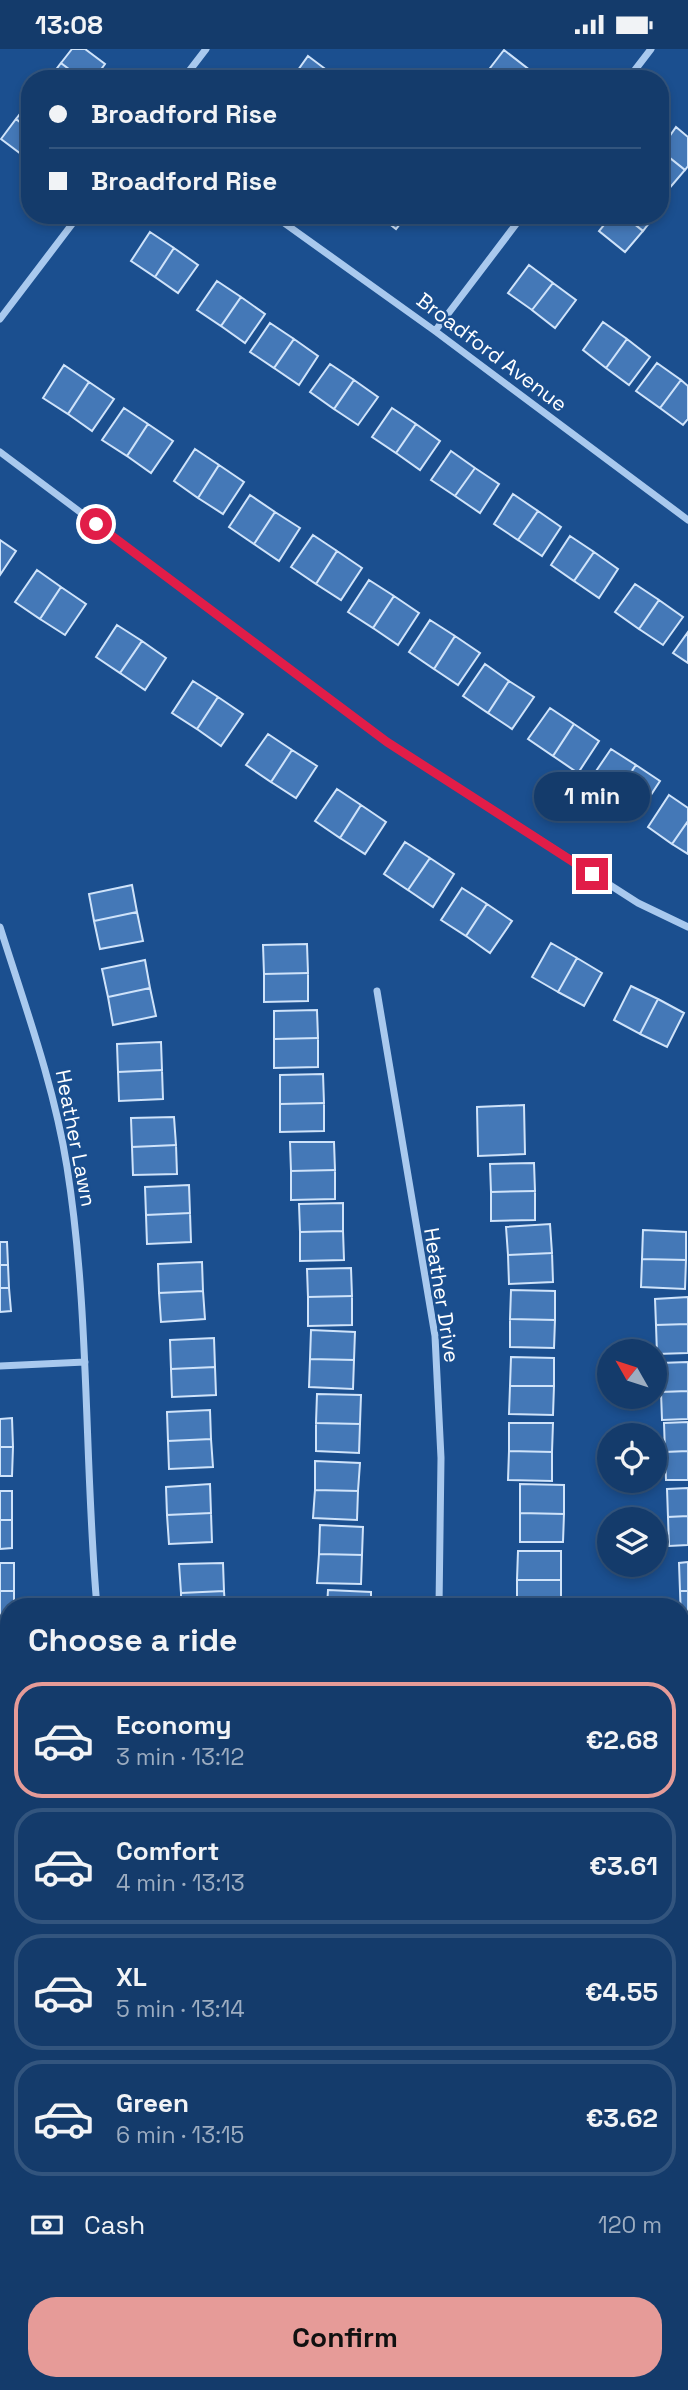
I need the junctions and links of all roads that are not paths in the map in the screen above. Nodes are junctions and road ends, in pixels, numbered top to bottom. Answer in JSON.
{"nodes":[{"id":1,"x":206,"y":49,"type":"edge"},
{"id":2,"x":651,"y":49,"type":"edge"},
{"id":3,"x":190,"y":70,"type":"edge"},
{"id":4,"x":635,"y":70,"type":"edge"},
{"id":5,"x":72,"y":224,"type":"edge"},
{"id":6,"x":286,"y":224,"type":"edge"},
{"id":7,"x":516,"y":224,"type":"edge"},
{"id":8,"x":0,"y":319,"type":"edge"},
{"id":9,"x":435,"y":331,"type":"junction"},
{"id":10,"x":0,"y":453,"type":"edge"},
{"id":11,"x":688,"y":520,"type":"edge"},
{"id":12,"x":0,"y":927,"type":"edge"},
{"id":13,"x":688,"y":927,"type":"edge"},
{"id":14,"x":377,"y":991,"type":"dead end"},
{"id":15,"x":85,"y":1362,"type":"junction"},
{"id":16,"x":0,"y":1366,"type":"edge"},
{"id":17,"x":96,"y":1598,"type":"edge"},
{"id":18,"x":439,"y":1598,"type":"edge"}],
"edges":[{"from":1,"to":3,"type":"street"},
{"from":2,"to":4,"type":"street"},
{"from":5,"to":8,"type":"street"},
{"from":6,"to":9,"type":"street","name":"Broadford Avenue"},
{"from":7,"to":9,"type":"street"},
{"from":9,"to":11,"type":"street","name":"Broadford Avenue"},
{"from":10,"to":13,"type":"street"},
{"from":12,"to":15,"type":"street","name":"Heather Lawn"},
{"from":14,"to":18,"type":"street","name":"Heather Drive"},
{"from":15,"to":16,"type":"street"},
{"from":15,"to":17,"type":"street","name":"Heather Lawn"}]}
